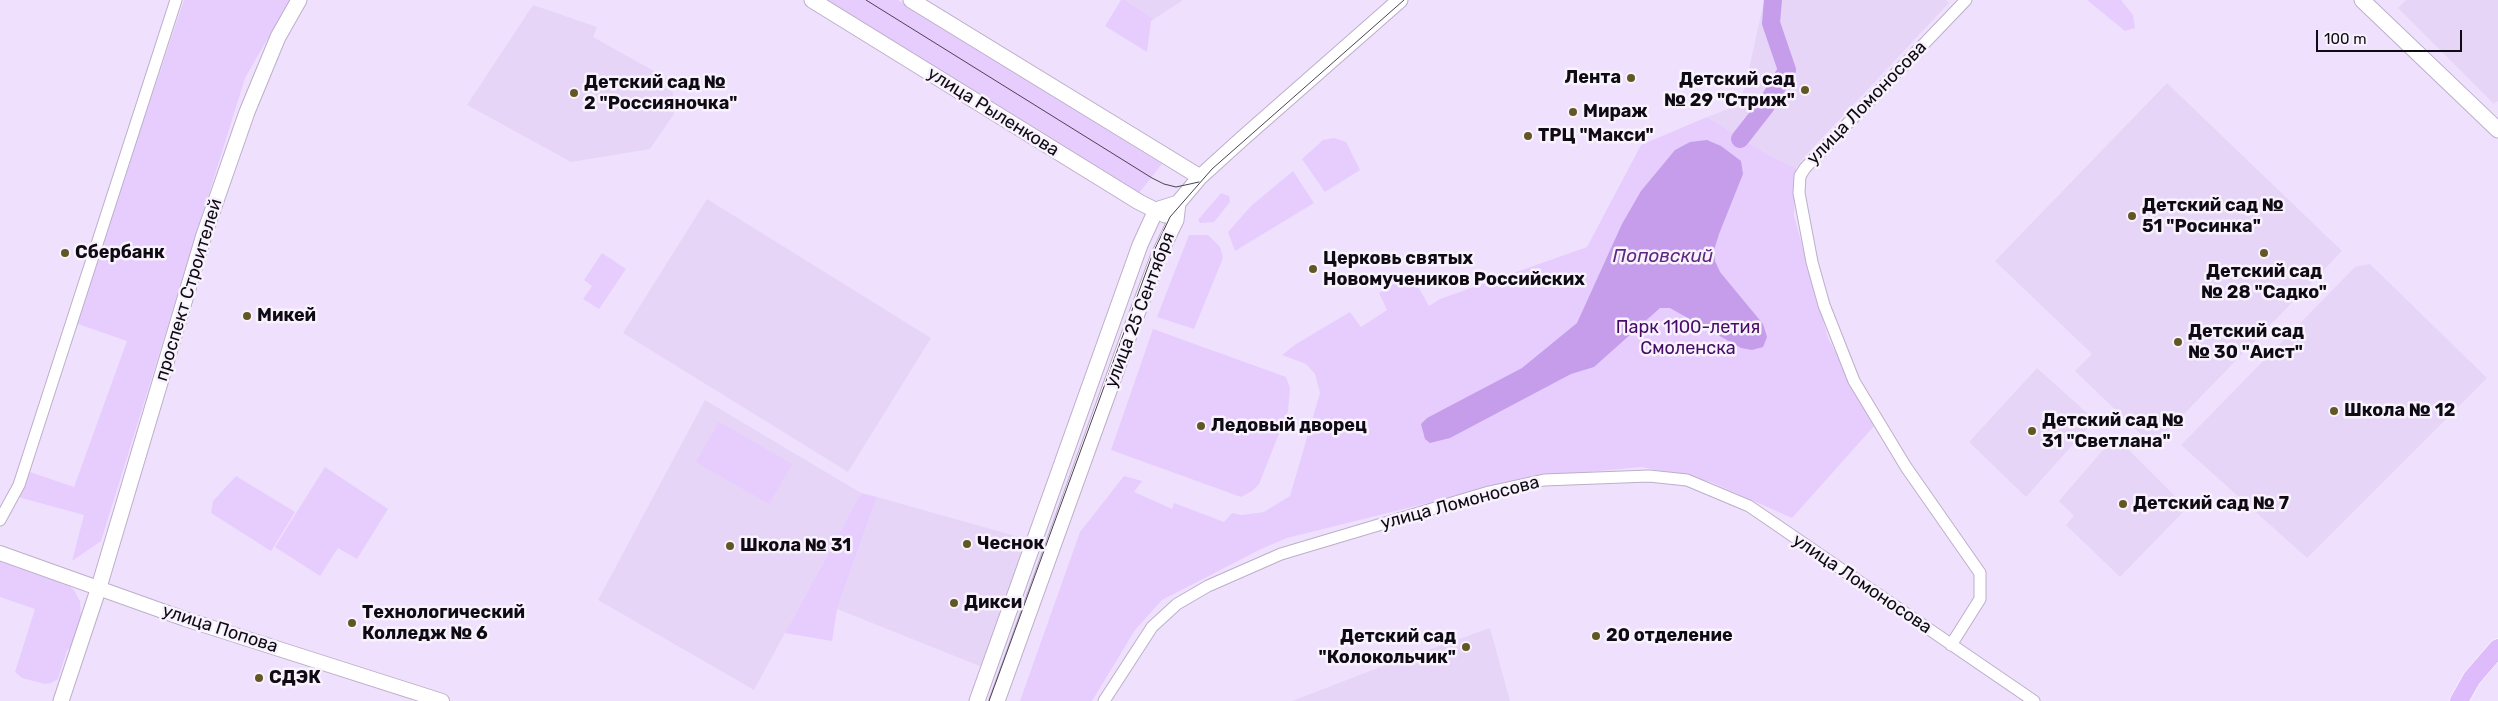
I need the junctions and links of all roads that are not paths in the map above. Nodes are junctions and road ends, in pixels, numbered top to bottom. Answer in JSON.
{"nodes":[{"id":1,"x":176,"y":0,"type":"edge"},
{"id":2,"x":300,"y":0,"type":"edge"},
{"id":3,"x":812,"y":0,"type":"edge"},
{"id":4,"x":911,"y":0,"type":"edge"},
{"id":5,"x":1400,"y":0,"type":"edge"},
{"id":6,"x":1966,"y":0,"type":"edge"},
{"id":7,"x":2362,"y":0,"type":"edge"},
{"id":8,"x":2498,"y":130,"type":"edge"},
{"id":9,"x":1200,"y":177,"type":"junction"},
{"id":10,"x":1178,"y":203,"type":"junction"},
{"id":11,"x":1156,"y":210,"type":"junction"},
{"id":12,"x":1176,"y":220,"type":"junction"},
{"id":13,"x":0,"y":520,"type":"edge"},
{"id":14,"x":0,"y":554,"type":"edge"},
{"id":15,"x":99,"y":587,"type":"junction"},
{"id":16,"x":1951,"y":645,"type":"junction"},
{"id":17,"x":2498,"y":648,"type":"edge"},
{"id":18,"x":61,"y":701,"type":"edge"},
{"id":19,"x":442,"y":701,"type":"edge"},
{"id":20,"x":977,"y":701,"type":"edge"},
{"id":21,"x":997,"y":701,"type":"edge"},
{"id":22,"x":1104,"y":701,"type":"edge"},
{"id":23,"x":2034,"y":701,"type":"edge"},
{"id":24,"x":2459,"y":701,"type":"edge"}],
"edges":[{"from":1,"to":13,"type":"street"},
{"from":2,"to":15,"type":"main road","name":"проспект Строителей"},
{"from":3,"to":11,"type":"main road","name":"улица Рыленкова"},
{"from":4,"to":9,"type":"main road"},
{"from":5,"to":9,"type":"main road"},
{"from":6,"to":16,"type":"street","name":"улица Ломоносова"},
{"from":7,"to":8,"type":"main road"},
{"from":9,"to":10,"type":"main road"},
{"from":10,"to":11,"type":"main road"},
{"from":10,"to":12,"type":"main road","name":"улица 25 Сентября"},
{"from":11,"to":12,"type":"main road","name":"улица Рыленкова"},
{"from":11,"to":20,"type":"main road"},
{"from":12,"to":21,"type":"main road","name":"улица 25 Сентября"},
{"from":14,"to":15,"type":"street","name":"улица Попова"},
{"from":15,"to":18,"type":"main road","name":"проспект Строителей"},
{"from":15,"to":19,"type":"street","name":"улица Попова"},
{"from":16,"to":22,"type":"street","name":"улица Ломоносова"},
{"from":16,"to":23,"type":"street","name":"улица Ломоносова"},
{"from":17,"to":24,"type":"main road"}]}
